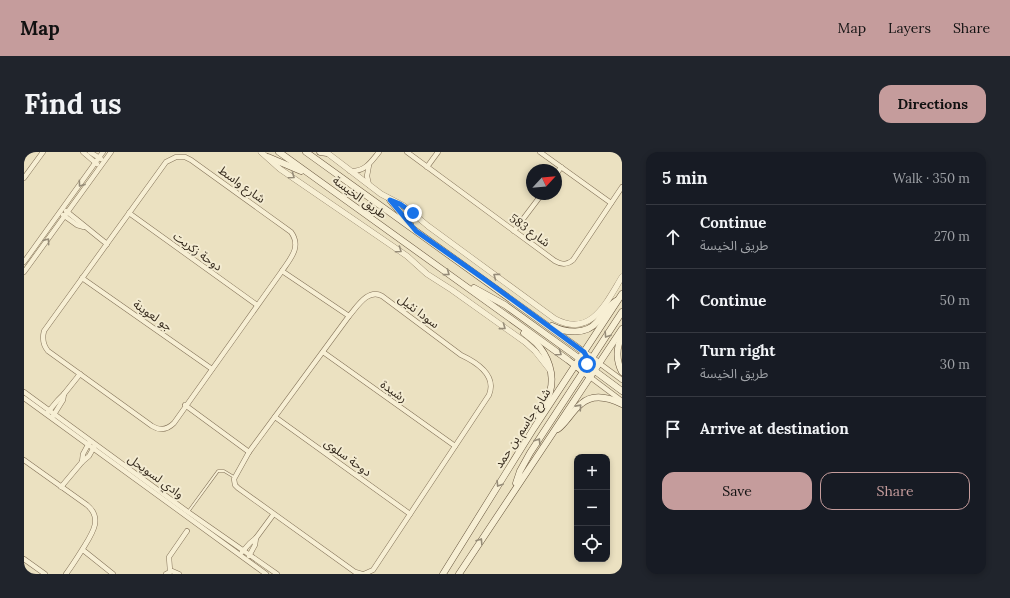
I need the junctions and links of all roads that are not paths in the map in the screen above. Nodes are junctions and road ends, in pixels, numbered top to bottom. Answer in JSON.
{"nodes":[{"id":1,"x":43,"y":152,"type":"edge"},
{"id":2,"x":83,"y":152,"type":"edge"},
{"id":3,"x":90,"y":152,"type":"edge"},
{"id":4,"x":103,"y":152,"type":"edge"},
{"id":5,"x":111,"y":152,"type":"edge"},
{"id":6,"x":261,"y":152,"type":"edge"},
{"id":7,"x":279,"y":152,"type":"edge"},
{"id":8,"x":306,"y":152,"type":"edge"},
{"id":9,"x":324,"y":152,"type":"edge"},
{"id":10,"x":379,"y":152,"type":"edge"},
{"id":11,"x":407,"y":152,"type":"edge"},
{"id":12,"x":438,"y":152,"type":"edge"},
{"id":13,"x":540,"y":152,"type":"edge"},
{"id":14,"x":268,"y":157,"type":"junction"},
{"id":15,"x":99,"y":158,"type":"junction"},
{"id":16,"x":104,"y":162,"type":"junction"},
{"id":17,"x":96,"y":163,"type":"junction"},
{"id":18,"x":370,"y":163,"type":"junction"},
{"id":19,"x":557,"y":164,"type":"edge"},
{"id":20,"x":101,"y":167,"type":"junction"},
{"id":21,"x":427,"y":167,"type":"junction"},
{"id":22,"x":562,"y":168,"type":"edge"},
{"id":23,"x":350,"y":171,"type":"junction"},
{"id":24,"x":309,"y":173,"type":"junction"},
{"id":25,"x":24,"y":178,"type":"edge"},
{"id":26,"x":369,"y":185,"type":"junction"},
{"id":27,"x":622,"y":187,"type":"edge"},
{"id":28,"x":390,"y":200,"type":"junction"},
{"id":29,"x":537,"y":200,"type":"edge"},
{"id":30,"x":612,"y":203,"type":"junction"},
{"id":31,"x":61,"y":211,"type":"junction"},
{"id":32,"x":129,"y":213,"type":"junction"},
{"id":33,"x":66,"y":214,"type":"junction"},
{"id":34,"x":416,"y":231,"type":"junction"},
{"id":35,"x":514,"y":231,"type":"junction"},
{"id":36,"x":107,"y":244,"type":"junction"},
{"id":37,"x":24,"y":262,"type":"edge"},
{"id":38,"x":282,"y":271,"type":"junction"},
{"id":39,"x":24,"y":272,"type":"edge"},
{"id":40,"x":622,"y":277,"type":"edge"},
{"id":41,"x":82,"y":278,"type":"junction"},
{"id":42,"x":458,"y":281,"type":"junction"},
{"id":43,"x":620,"y":297,"type":"edge"},
{"id":44,"x":257,"y":305,"type":"junction"},
{"id":45,"x":622,"y":312,"type":"edge"},
{"id":46,"x":349,"y":316,"type":"junction"},
{"id":47,"x":543,"y":323,"type":"junction"},
{"id":48,"x":519,"y":325,"type":"junction"},
{"id":49,"x":622,"y":329,"type":"edge"},
{"id":50,"x":622,"y":336,"type":"edge"},
{"id":51,"x":323,"y":352,"type":"junction"},
{"id":52,"x":584,"y":352,"type":"junction"},
{"id":53,"x":580,"y":359,"type":"junction"},
{"id":54,"x":589,"y":363,"type":"junction"},
{"id":55,"x":600,"y":363,"type":"junction"},
{"id":56,"x":576,"y":366,"type":"junction"},
{"id":57,"x":212,"y":369,"type":"junction"},
{"id":58,"x":550,"y":370,"type":"junction"},
{"id":59,"x":583,"y":371,"type":"junction"},
{"id":60,"x":594,"y":371,"type":"junction"},
{"id":61,"x":622,"y":372,"type":"edge"},
{"id":62,"x":80,"y":374,"type":"junction"},
{"id":63,"x":590,"y":377,"type":"junction"},
{"id":64,"x":622,"y":380,"type":"edge"},
{"id":65,"x":622,"y":391,"type":"edge"},
{"id":66,"x":24,"y":392,"type":"edge"},
{"id":67,"x":64,"y":394,"type":"junction"},
{"id":68,"x":24,"y":398,"type":"edge"},
{"id":69,"x":622,"y":401,"type":"edge"},
{"id":70,"x":622,"y":404,"type":"edge"},
{"id":71,"x":185,"y":405,"type":"junction"},
{"id":72,"x":48,"y":412,"type":"junction"},
{"id":73,"x":52,"y":416,"type":"junction"},
{"id":74,"x":275,"y":417,"type":"junction"},
{"id":75,"x":534,"y":428,"type":"junction"},
{"id":76,"x":552,"y":434,"type":"junction"},
{"id":77,"x":89,"y":443,"type":"junction"},
{"id":78,"x":455,"y":446,"type":"junction"},
{"id":79,"x":95,"y":447,"type":"junction"},
{"id":80,"x":249,"y":452,"type":"junction"},
{"id":81,"x":24,"y":460,"type":"edge"},
{"id":82,"x":82,"y":462,"type":"junction"},
{"id":83,"x":234,"y":477,"type":"junction"},
{"id":84,"x":61,"y":488,"type":"junction"},
{"id":85,"x":515,"y":488,"type":"junction"},
{"id":86,"x":188,"y":512,"type":"junction"},
{"id":87,"x":273,"y":514,"type":"junction"},
{"id":88,"x":410,"y":514,"type":"junction"},
{"id":89,"x":187,"y":531,"type":"dead end"},
{"id":90,"x":256,"y":538,"type":"junction"},
{"id":91,"x":82,"y":550,"type":"junction"},
{"id":92,"x":242,"y":553,"type":"junction"},
{"id":93,"x":248,"y":557,"type":"junction"},
{"id":94,"x":24,"y":559,"type":"edge"},
{"id":95,"x":168,"y":572,"type":"edge"},
{"id":96,"x":44,"y":574,"type":"edge"},
{"id":97,"x":66,"y":574,"type":"edge"},
{"id":98,"x":113,"y":574,"type":"edge"},
{"id":99,"x":179,"y":574,"type":"edge"},
{"id":100,"x":266,"y":574,"type":"edge"},
{"id":101,"x":277,"y":574,"type":"edge"},
{"id":102,"x":363,"y":574,"type":"edge"},
{"id":103,"x":443,"y":574,"type":"edge"},
{"id":104,"x":459,"y":574,"type":"edge"}],
"edges":[{"from":1,"to":25,"type":"street"},
{"from":2,"to":17,"type":"street"},
{"from":3,"to":15,"type":"street"},
{"from":4,"to":15,"type":"street"},
{"from":5,"to":16,"type":"street"},
{"from":6,"to":14,"type":"street","name":"طريق الخيسة"},
{"from":7,"to":24,"type":"main road","name":"طريق الخيسة"},
{"from":8,"to":34,"type":"main road","name":"طريق الخيسة"},
{"from":9,"to":23,"type":"street","name":"طريق الخيسة"},
{"from":10,"to":18,"type":"street"},
{"from":11,"to":21,"type":"street","name":"شارع 583"},
{"from":12,"to":21,"type":"street"},
{"from":13,"to":19,"type":"street"},
{"from":14,"to":24,"type":"main road"},
{"from":14,"to":58,"type":"street","name":"طريق الخيسة","one_way":true},
{"from":15,"to":16,"type":"street"},
{"from":15,"to":17,"type":"street"},
{"from":16,"to":20,"type":"street"},
{"from":17,"to":20,"type":"street"},
{"from":17,"to":31,"type":"street","one_way":true},
{"from":18,"to":23,"type":"street"},
{"from":18,"to":26,"type":"street"},
{"from":20,"to":33,"type":"street"},
{"from":21,"to":35,"type":"street","name":"شارع 583"},
{"from":22,"to":30,"type":"street"},
{"from":23,"to":26,"type":"street","name":"طريق الخيسة"},
{"from":24,"to":42,"type":"main road","name":"طريق الخيسة","one_way":true},
{"from":26,"to":28,"type":"street","name":"طريق الخيسة"},
{"from":27,"to":30,"type":"street","name":"شارع 583"},
{"from":28,"to":34,"type":"main road"},
{"from":40,"to":28,"type":"street","name":"طريق الخيسة","one_way":true},
{"from":29,"to":35,"type":"street"},
{"from":30,"to":35,"type":"street","name":"شارع 583"},
{"from":31,"to":33,"type":"street"},
{"from":31,"to":37,"type":"street"},
{"from":32,"to":36,"type":"street","name":"شارع واسط"},
{"from":32,"to":38,"type":"street","name":"شارع واسط"},
{"from":32,"to":44,"type":"street","name":"دوحة زكريت"},
{"from":33,"to":36,"type":"street"},
{"from":39,"to":33,"type":"street","one_way":true},
{"from":34,"to":47,"type":"main road","name":"طريق الخيسة"},
{"from":36,"to":41,"type":"street","name":"شارع واسط"},
{"from":38,"to":44,"type":"street","name":"شارع واسط"},
{"from":38,"to":46,"type":"street"},
{"from":41,"to":57,"type":"street","name":"جو لعوينة"},
{"from":41,"to":62,"type":"street","name":"شارع واسط"},
{"from":42,"to":48,"type":"main road","name":"طريق الخيسة"},
{"from":42,"to":53,"type":"main road"},
{"from":43,"to":47,"type":"main road"},
{"from":43,"to":52,"type":"main road","name":"شارع جاسم بن حمد"},
{"from":44,"to":57,"type":"street","name":"شارع واسط"},
{"from":45,"to":54,"type":"main road","one_way":true},
{"from":46,"to":51,"type":"street","name":"سودا نثيل"},
{"from":46,"to":78,"type":"street","name":"سودا نثيل"},
{"from":47,"to":52,"type":"main road","name":"طريق الخيسة"},
{"from":48,"to":56,"type":"main road","name":"طريق الخيسة","one_way":true},
{"from":48,"to":58,"type":"main road"},
{"from":49,"to":55,"type":"main road"},
{"from":50,"to":61,"type":"main road"},
{"from":51,"to":74,"type":"street","name":"سودا نثيل"},
{"from":51,"to":78,"type":"street","name":"رشيدة"},
{"from":52,"to":53,"type":"main road","name":"شارع جاسم بن حمد"},
{"from":52,"to":54,"type":"main road"},
{"from":53,"to":54,"type":"main road"},
{"from":53,"to":56,"type":"main road","name":"شارع جاسم بن حمد"},
{"from":54,"to":55,"type":"main road"},
{"from":54,"to":56,"type":"main road"},
{"from":54,"to":59,"type":"main road"},
{"from":54,"to":60,"type":"main road"},
{"from":54,"to":63,"type":"main road"},
{"from":55,"to":60,"type":"main road"},
{"from":55,"to":64,"type":"street"},
{"from":56,"to":59,"type":"main road","name":"طريق الخيسة"},
{"from":56,"to":75,"type":"main road","name":"شارع جاسم بن حمد"},
{"from":57,"to":71,"type":"street","name":"شارع واسط"},
{"from":58,"to":75,"type":"main road"},
{"from":59,"to":63,"type":"main road","name":"طريق الخيسة"},
{"from":85,"to":59,"type":"main road","one_way":true},
{"from":60,"to":63,"type":"main road"},
{"from":60,"to":65,"type":"main road"},
{"from":62,"to":67,"type":"street"},
{"from":62,"to":71,"type":"street","name":"شارع واسط"},
{"from":63,"to":69,"type":"street","name":"طريق الخيسة"},
{"from":63,"to":76,"type":"main road"},
{"from":66,"to":72,"type":"street","name":"وادي لسويحل"},
{"from":67,"to":72,"type":"street"},
{"from":67,"to":73,"type":"street"},
{"from":68,"to":72,"type":"street","name":"وادي لسويحل"},
{"from":76,"to":70,"type":"main road","one_way":true},
{"from":71,"to":80,"type":"street"},
{"from":72,"to":73,"type":"street","name":"وادي لسويحل"},
{"from":73,"to":77,"type":"street","name":"وادي لسويحل"},
{"from":74,"to":80,"type":"street","name":"سودا نثيل"},
{"from":74,"to":88,"type":"street","name":"دوحة سلوى"},
{"from":75,"to":103,"type":"main road","name":"شارع جاسم بن حمد","one_way":true},
{"from":76,"to":85,"type":"main road"},
{"from":77,"to":79,"type":"street","name":"وادي لسويحل"},
{"from":77,"to":82,"type":"street"},
{"from":78,"to":88,"type":"street","name":"سودا نثيل"},
{"from":79,"to":82,"type":"street"},
{"from":79,"to":86,"type":"street","name":"وادي لسويحل"},
{"from":79,"to":92,"type":"street","name":"وادي لسويحل"},
{"from":80,"to":83,"type":"street","name":"سودا نثيل"},
{"from":81,"to":84,"type":"street"},
{"from":82,"to":84,"type":"street"},
{"from":83,"to":86,"type":"lane"},
{"from":83,"to":87,"type":"street","name":"سودا نثيل"},
{"from":84,"to":91,"type":"street"},
{"from":104,"to":85,"type":"main road","one_way":true},
{"from":86,"to":92,"type":"street","name":"وادي لسويحل"},
{"from":87,"to":90,"type":"street"},
{"from":87,"to":102,"type":"street","name":"سودا نثيل"},
{"from":88,"to":102,"type":"street","name":"سودا نثيل"},
{"from":89,"to":95,"type":"street"},
{"from":90,"to":92,"type":"street"},
{"from":90,"to":93,"type":"street"},
{"from":91,"to":97,"type":"street"},
{"from":91,"to":98,"type":"street"},
{"from":92,"to":93,"type":"street","name":"وادي لسويحل"},
{"from":93,"to":100,"type":"street","name":"وادي لسويحل"},
{"from":93,"to":101,"type":"street","name":"وادي لسويحل"},
{"from":94,"to":96,"type":"street"},
{"from":95,"to":99,"type":"street"}]}
